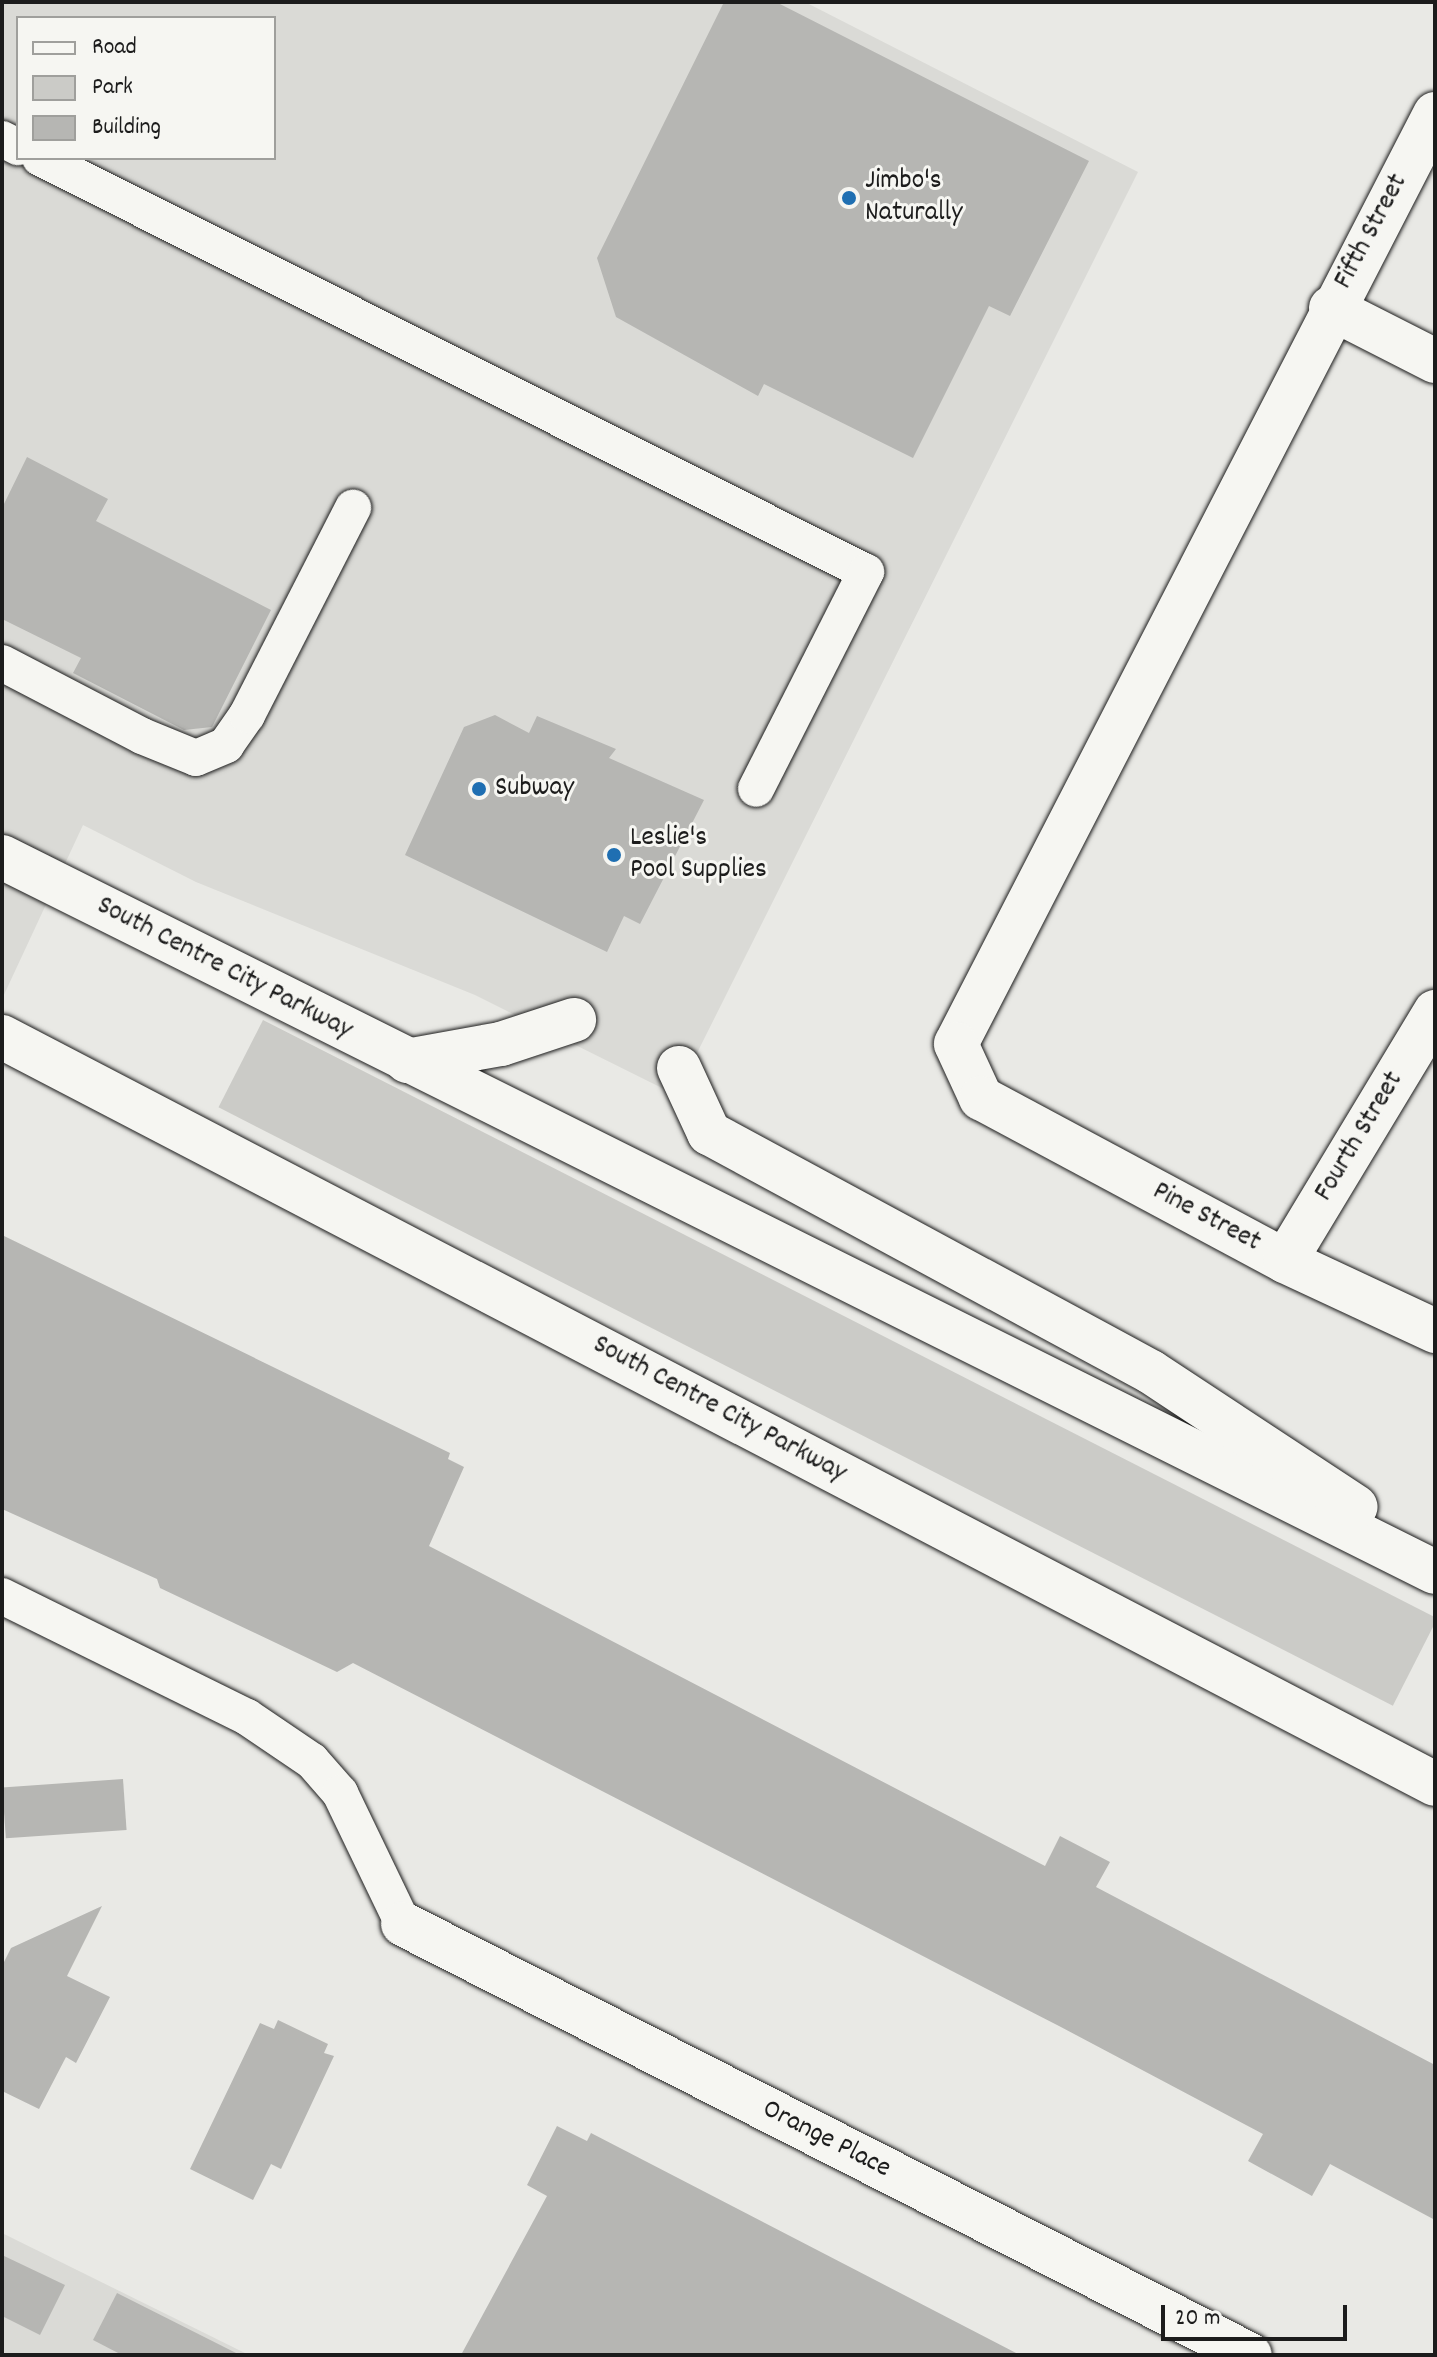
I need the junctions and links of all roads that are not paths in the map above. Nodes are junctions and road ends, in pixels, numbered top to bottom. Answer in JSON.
{"nodes":[{"id":1,"x":1435,"y":114,"type":"edge"},
{"id":2,"x":44,"y":160,"type":"edge"},
{"id":3,"x":1331,"y":308,"type":"junction"},
{"id":4,"x":1435,"y":361,"type":"edge"},
{"id":5,"x":353,"y":508,"type":"dead end"},
{"id":6,"x":2,"y":663,"type":"edge"},
{"id":7,"x":756,"y":789,"type":"dead end"},
{"id":8,"x":2,"y":857,"type":"edge"},
{"id":9,"x":1435,"y":1012,"type":"edge"},
{"id":10,"x":574,"y":1020,"type":"dead end"},
{"id":11,"x":2,"y":1037,"type":"edge"},
{"id":12,"x":407,"y":1061,"type":"junction"},
{"id":13,"x":679,"y":1068,"type":"dead end"},
{"id":14,"x":981,"y":1098,"type":"joint"},
{"id":15,"x":1285,"y":1261,"type":"junction"},
{"id":16,"x":1435,"y":1331,"type":"edge"},
{"id":17,"x":1435,"y":1558,"type":"edge"},
{"id":18,"x":1435,"y":1572,"type":"edge"},
{"id":19,"x":2,"y":1596,"type":"edge"},
{"id":20,"x":1435,"y":1784,"type":"edge"},
{"id":21,"x":403,"y":1924,"type":"joint"},
{"id":22,"x":1250,"y":2355,"type":"edge"}],
"edges":[{"from":1,"to":3,"type":"main road","name":"Fifth Street"},
{"from":2,"to":7,"type":"lane"},
{"from":3,"to":4,"type":"main road"},
{"from":3,"to":14,"type":"main road","name":"Fifth Street"},
{"from":5,"to":6,"type":"lane"},
{"from":8,"to":12,"type":"main road","name":"South Centre City Parkway"},
{"from":9,"to":15,"type":"main road","name":"Fourth Street"},
{"from":10,"to":12,"type":"main road"},
{"from":11,"to":20,"type":"main road","name":"South Centre City Parkway"},
{"from":12,"to":18,"type":"main road","name":"South Centre City Parkway"},
{"from":13,"to":17,"type":"main road"},
{"from":14,"to":15,"type":"main road","name":"Pine Street"},
{"from":15,"to":16,"type":"main road","name":"Pine Street"},
{"from":19,"to":21,"type":"lane"},
{"from":21,"to":22,"type":"main road","name":"Orange Place"}]}
